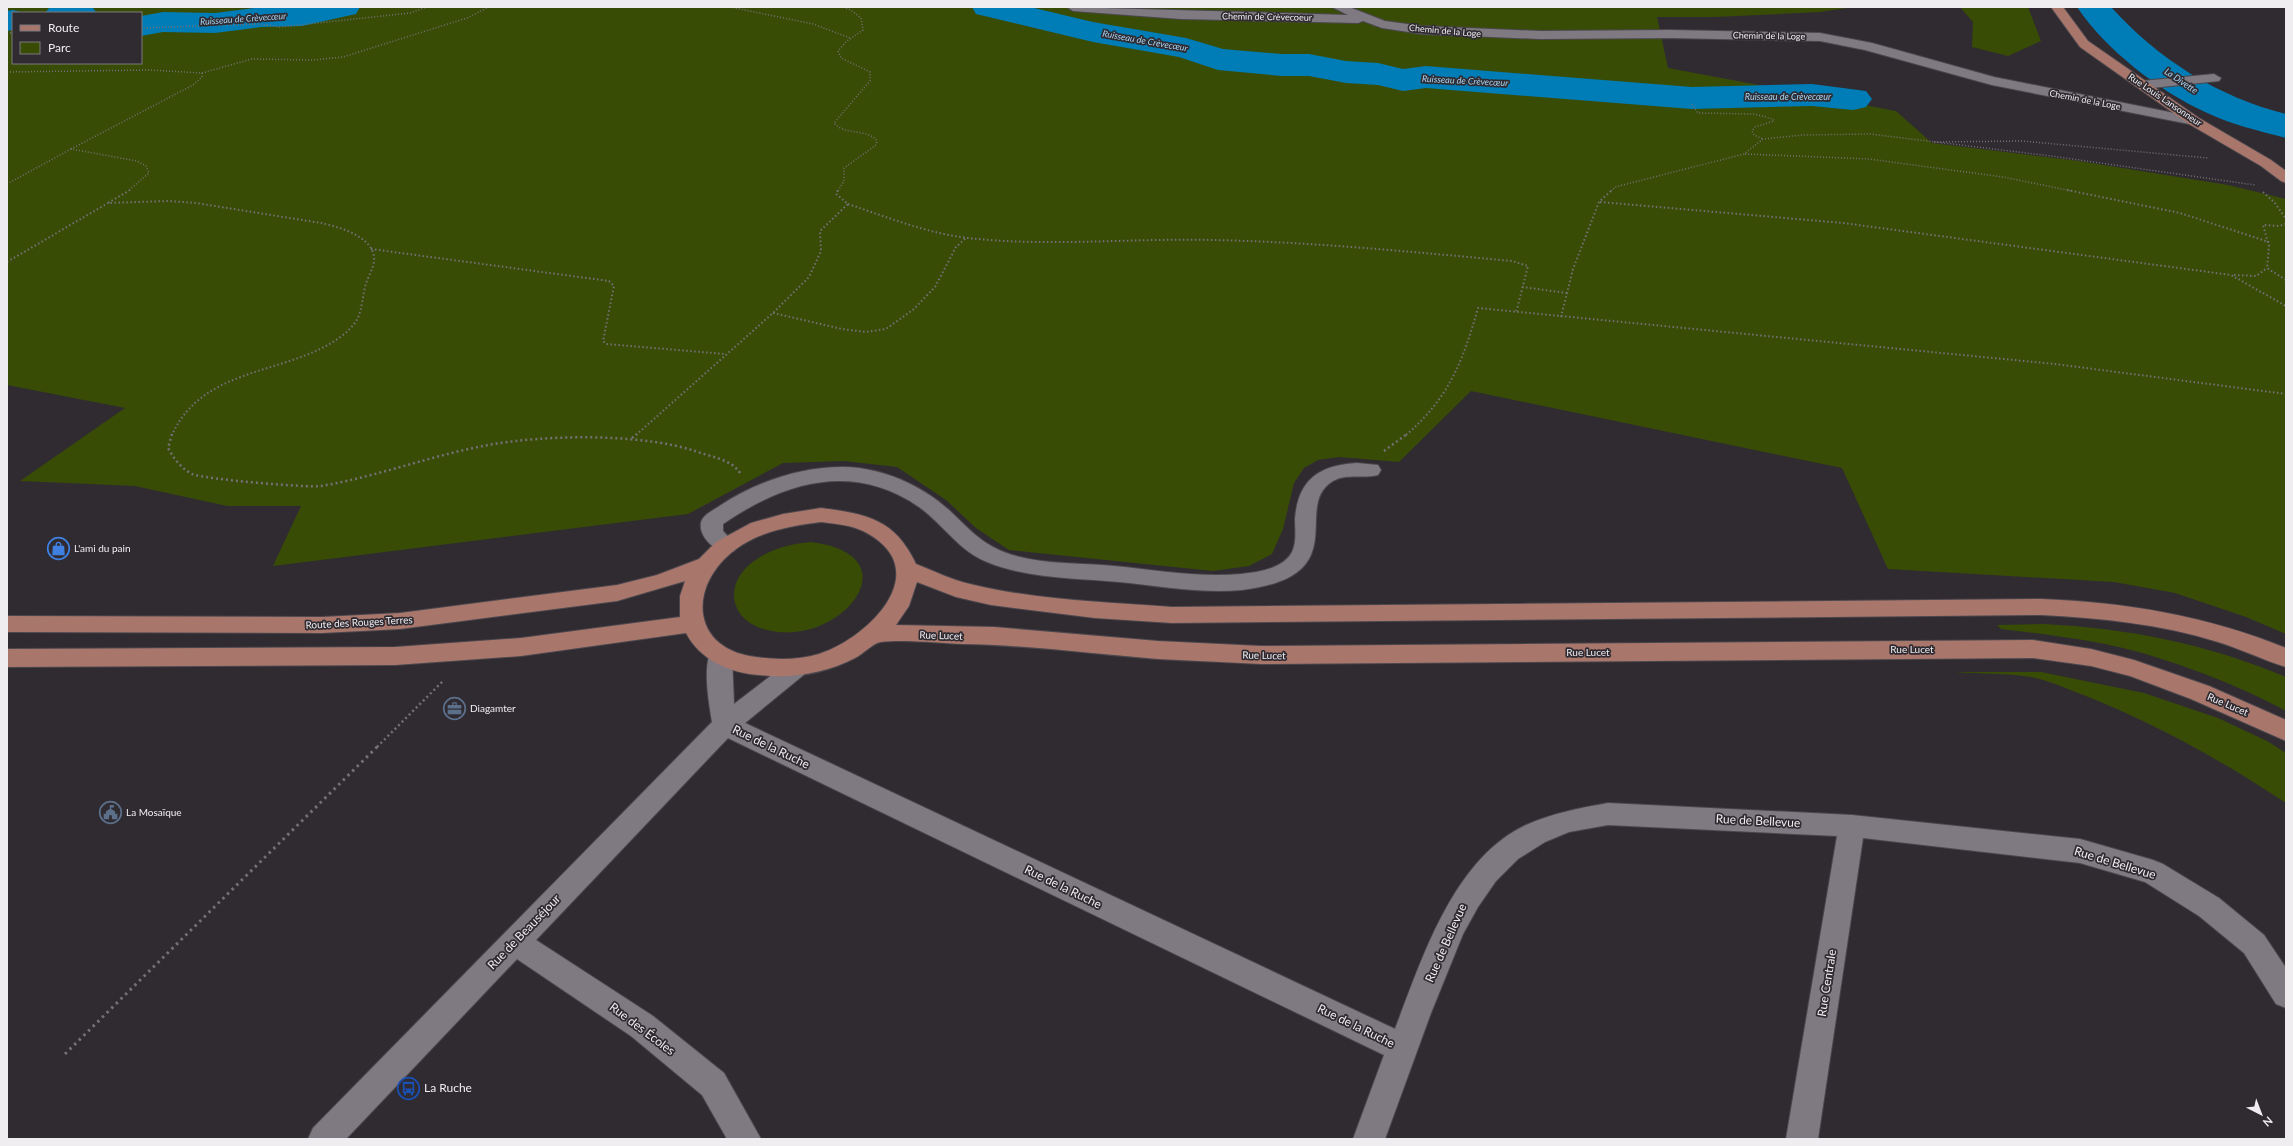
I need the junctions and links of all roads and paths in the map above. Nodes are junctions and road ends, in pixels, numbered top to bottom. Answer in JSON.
{"nodes":[{"id":1,"x":427,"y":7,"type":"edge"},
{"id":2,"x":489,"y":7,"type":"edge"},
{"id":3,"x":730,"y":7,"type":"edge"},
{"id":4,"x":843,"y":7,"type":"edge"},
{"id":5,"x":1073,"y":7,"type":"edge"},
{"id":6,"x":1338,"y":7,"type":"edge"},
{"id":7,"x":2057,"y":7,"type":"edge"},
{"id":8,"x":1366,"y":19,"type":"junction"},
{"id":9,"x":142,"y":28,"type":"edge"},
{"id":10,"x":850,"y":38,"type":"junction"},
{"id":11,"x":7,"y":72,"type":"edge"},
{"id":12,"x":202,"y":73,"type":"junction"},
{"id":13,"x":2214,"y":78,"type":"dead end"},
{"id":14,"x":2142,"y":85,"type":"junction"},
{"id":15,"x":1692,"y":104,"type":"dead end"},
{"id":16,"x":2194,"y":121,"type":"junction"},
{"id":17,"x":1763,"y":139,"type":"junction"},
{"id":18,"x":1921,"y":142,"type":"junction"},
{"id":19,"x":71,"y":149,"type":"junction"},
{"id":20,"x":1744,"y":154,"type":"junction"},
{"id":21,"x":2212,"y":159,"type":"dead end"},
{"id":22,"x":2286,"y":178,"type":"edge"},
{"id":23,"x":2249,"y":181,"type":"dead end"},
{"id":24,"x":7,"y":184,"type":"edge"},
{"id":25,"x":2255,"y":185,"type":"junction"},
{"id":26,"x":1599,"y":202,"type":"junction"},
{"id":27,"x":108,"y":203,"type":"junction"},
{"id":28,"x":848,"y":204,"type":"junction"},
{"id":29,"x":2286,"y":219,"type":"edge"},
{"id":30,"x":2286,"y":224,"type":"edge"},
{"id":31,"x":967,"y":238,"type":"junction"},
{"id":32,"x":2269,"y":242,"type":"junction"},
{"id":33,"x":371,"y":249,"type":"junction"},
{"id":34,"x":7,"y":262,"type":"edge"},
{"id":35,"x":2267,"y":268,"type":"junction"},
{"id":36,"x":2231,"y":275,"type":"junction"},
{"id":37,"x":2286,"y":280,"type":"edge"},
{"id":38,"x":1522,"y":287,"type":"junction"},
{"id":39,"x":1567,"y":294,"type":"junction"},
{"id":40,"x":2286,"y":306,"type":"edge"},
{"id":41,"x":773,"y":313,"type":"junction"},
{"id":42,"x":1516,"y":313,"type":"junction"},
{"id":43,"x":1561,"y":317,"type":"junction"},
{"id":44,"x":726,"y":354,"type":"junction"},
{"id":45,"x":2286,"y":394,"type":"edge"},
{"id":46,"x":632,"y":439,"type":"junction"},
{"id":47,"x":1350,"y":470,"type":"junction"},
{"id":48,"x":1371,"y":470,"type":"dead end"},
{"id":49,"x":755,"y":494,"type":"junction"},
{"id":50,"x":726,"y":546,"type":"junction"},
{"id":51,"x":705,"y":565,"type":"junction"},
{"id":52,"x":906,"y":569,"type":"junction"},
{"id":53,"x":7,"y":624,"type":"edge"},
{"id":54,"x":692,"y":624,"type":"junction"},
{"id":55,"x":877,"y":633,"type":"junction"},
{"id":56,"x":470,"y":650,"type":"junction"},
{"id":57,"x":720,"y":656,"type":"junction"},
{"id":58,"x":7,"y":658,"type":"edge"},
{"id":59,"x":2286,"y":658,"type":"edge"},
{"id":60,"x":798,"y":667,"type":"junction"},
{"id":61,"x":725,"y":725,"type":"junction"},
{"id":62,"x":2286,"y":731,"type":"edge"},
{"id":63,"x":1852,"y":826,"type":"junction"},
{"id":64,"x":515,"y":942,"type":"junction"},
{"id":65,"x":2286,"y":994,"type":"edge"},
{"id":66,"x":1402,"y":1048,"type":"junction"},
{"id":67,"x":65,"y":1054,"type":"dead end"},
{"id":68,"x":324,"y":1139,"type":"edge"},
{"id":69,"x":745,"y":1139,"type":"edge"},
{"id":70,"x":1369,"y":1139,"type":"edge"},
{"id":71,"x":1802,"y":1139,"type":"edge"}],
"edges":[{"from":1,"to":9,"type":"path"},
{"from":2,"to":12,"type":"path"},
{"from":3,"to":10,"type":"path"},
{"from":4,"to":10,"type":"path"},
{"from":5,"to":8,"type":"street","name":"Chemin de Crèvecoeur"},
{"from":6,"to":8,"type":"street","name":"Chemin de la Loge"},
{"from":7,"to":14,"type":"main road","name":"Rue Louis Lansonneur"},
{"from":8,"to":16,"type":"street","name":"Chemin de la Loge"},
{"from":10,"to":28,"type":"path"},
{"from":11,"to":12,"type":"path"},
{"from":12,"to":19,"type":"path"},
{"from":13,"to":14,"type":"street"},
{"from":14,"to":16,"type":"main road","name":"Rue Louis Lansonneur"},
{"from":15,"to":17,"type":"path"},
{"from":16,"to":22,"type":"main road","name":"Rue Louis Lansonneur"},
{"from":17,"to":18,"type":"path"},
{"from":17,"to":20,"type":"path"},
{"from":18,"to":21,"type":"path"},
{"from":18,"to":25,"type":"path"},
{"from":19,"to":24,"type":"path"},
{"from":19,"to":27,"type":"path"},
{"from":20,"to":26,"type":"path"},
{"from":20,"to":32,"type":"path"},
{"from":23,"to":25,"type":"path"},
{"from":25,"to":29,"type":"path"},
{"from":26,"to":36,"type":"path"},
{"from":26,"to":39,"type":"path"},
{"from":27,"to":33,"type":"path"},
{"from":27,"to":34,"type":"path"},
{"from":28,"to":31,"type":"path"},
{"from":28,"to":41,"type":"path"},
{"from":30,"to":32,"type":"path"},
{"from":31,"to":38,"type":"path"},
{"from":31,"to":41,"type":"path"},
{"from":32,"to":35,"type":"path"},
{"from":33,"to":44,"type":"path"},
{"from":33,"to":46,"type":"path"},
{"from":35,"to":36,"type":"path"},
{"from":35,"to":37,"type":"path"},
{"from":36,"to":40,"type":"path"},
{"from":38,"to":39,"type":"path"},
{"from":38,"to":42,"type":"path"},
{"from":39,"to":43,"type":"path"},
{"from":41,"to":44,"type":"path"},
{"from":42,"to":43,"type":"path"},
{"from":42,"to":47,"type":"path"},
{"from":43,"to":45,"type":"path"},
{"from":44,"to":46,"type":"path"},
{"from":46,"to":49,"type":"path"},
{"from":47,"to":48,"type":"street"},
{"from":47,"to":49,"type":"street"},
{"from":49,"to":50,"type":"street"},
{"from":50,"to":51,"type":"main road"},
{"from":50,"to":52,"type":"main road"},
{"from":51,"to":53,"type":"main road","name":"Route des Rouges Terres"},
{"from":51,"to":54,"type":"main road"},
{"from":52,"to":55,"type":"main road"},
{"from":52,"to":59,"type":"main road"},
{"from":54,"to":56,"type":"main road"},
{"from":54,"to":57,"type":"main road"},
{"from":55,"to":60,"type":"main road"},
{"from":55,"to":62,"type":"main road","name":"Rue Lucet"},
{"from":56,"to":58,"type":"main road"},
{"from":56,"to":67,"type":"path"},
{"from":57,"to":60,"type":"main road"},
{"from":57,"to":61,"type":"street"},
{"from":60,"to":61,"type":"street","name":"Rue de Beauséjour"},
{"from":61,"to":64,"type":"street","name":"Rue de Beauséjour"},
{"from":61,"to":66,"type":"street","name":"Rue de la Ruche"},
{"from":63,"to":65,"type":"street","name":"Rue de Bellevue"},
{"from":63,"to":66,"type":"street","name":"Rue de Bellevue"},
{"from":63,"to":71,"type":"street","name":"Rue Centrale"},
{"from":64,"to":68,"type":"street","name":"Rue de Beauséjour"},
{"from":64,"to":69,"type":"street","name":"Rue des Écoles"},
{"from":66,"to":70,"type":"street","name":"Rue de Bellevue"}]}
